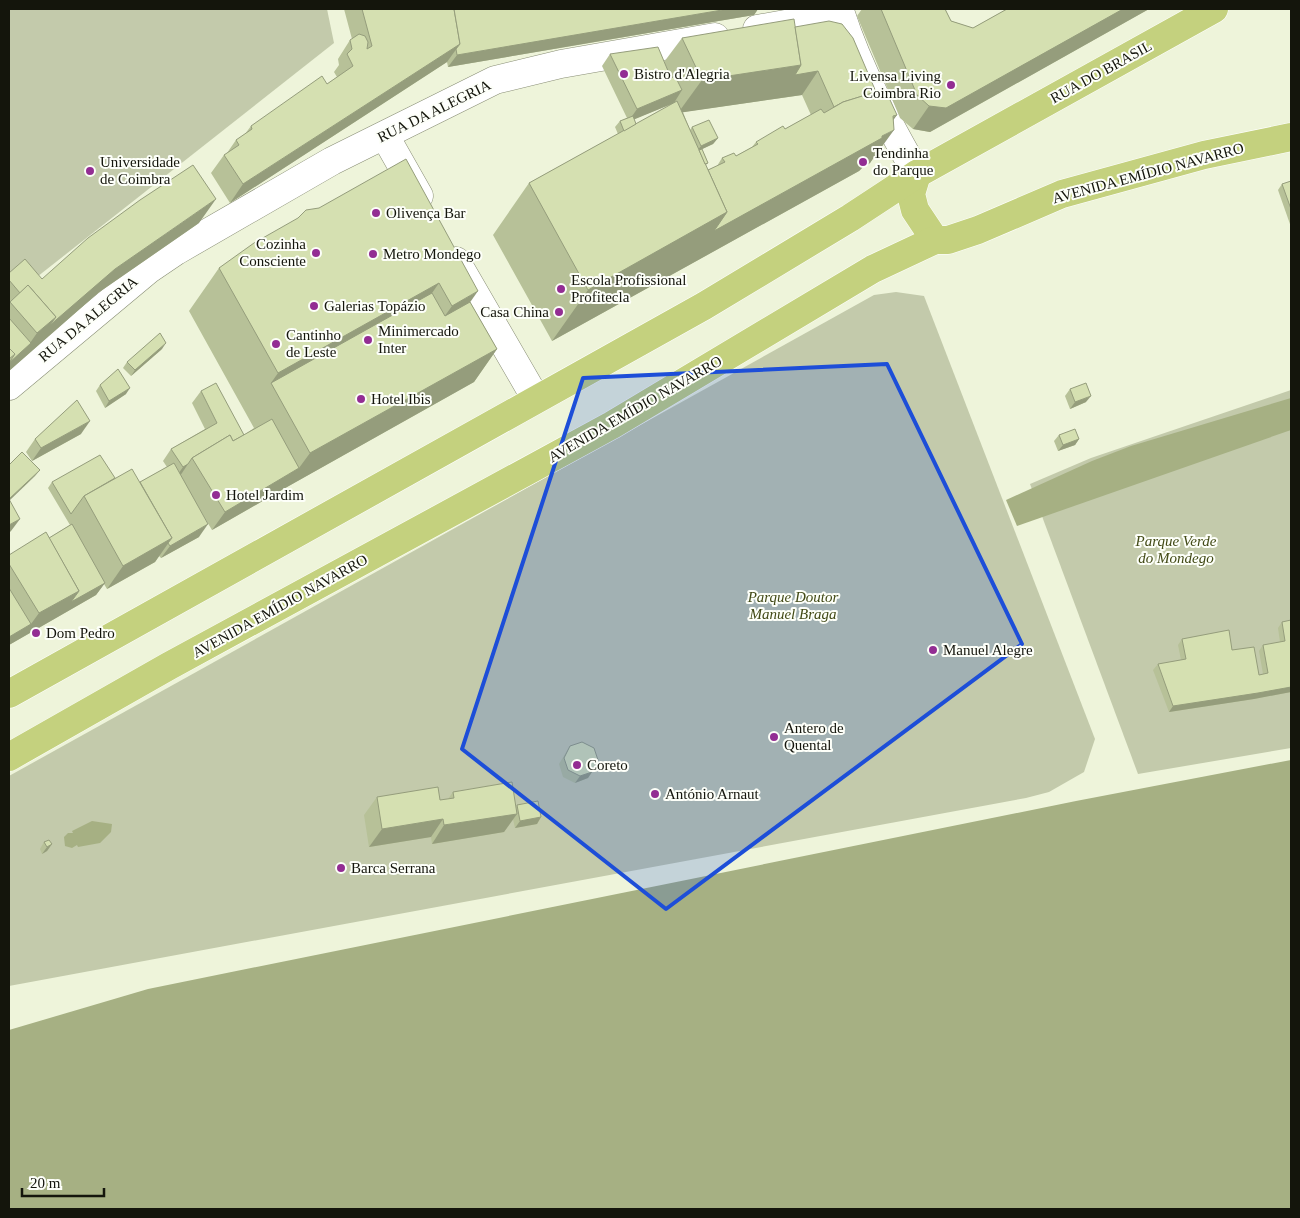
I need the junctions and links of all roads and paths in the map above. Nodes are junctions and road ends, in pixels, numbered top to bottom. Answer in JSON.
{"nodes":[{"id":1,"x":1214,"y":9,"type":"edge"},
{"id":2,"x":385,"y":136,"type":"junction"},
{"id":3,"x":1291,"y":136,"type":"edge"},
{"id":4,"x":918,"y":174,"type":"junction"},
{"id":5,"x":934,"y":240,"type":"junction"},
{"id":6,"x":9,"y":386,"type":"edge"},
{"id":7,"x":536,"y":399,"type":"junction"},
{"id":8,"x":9,"y":694,"type":"edge"},
{"id":9,"x":9,"y":757,"type":"edge"}],
"edges":[{"from":1,"to":4,"type":"main road","name":"RUA DO BRASIL"},
{"from":2,"to":4,"type":"street","name":"RUA DA ALEGRIA"},
{"from":2,"to":6,"type":"street","name":"RUA DA ALEGRIA"},
{"from":2,"to":7,"type":"street"},
{"from":3,"to":5,"type":"main road","name":"AVENIDA EMÍDIO NAVARRO"},
{"from":4,"to":5,"type":"main road"},
{"from":4,"to":7,"type":"main road"},
{"from":5,"to":9,"type":"main road","name":"AVENIDA EMÍDIO NAVARRO"},
{"from":7,"to":8,"type":"main road"}]}
